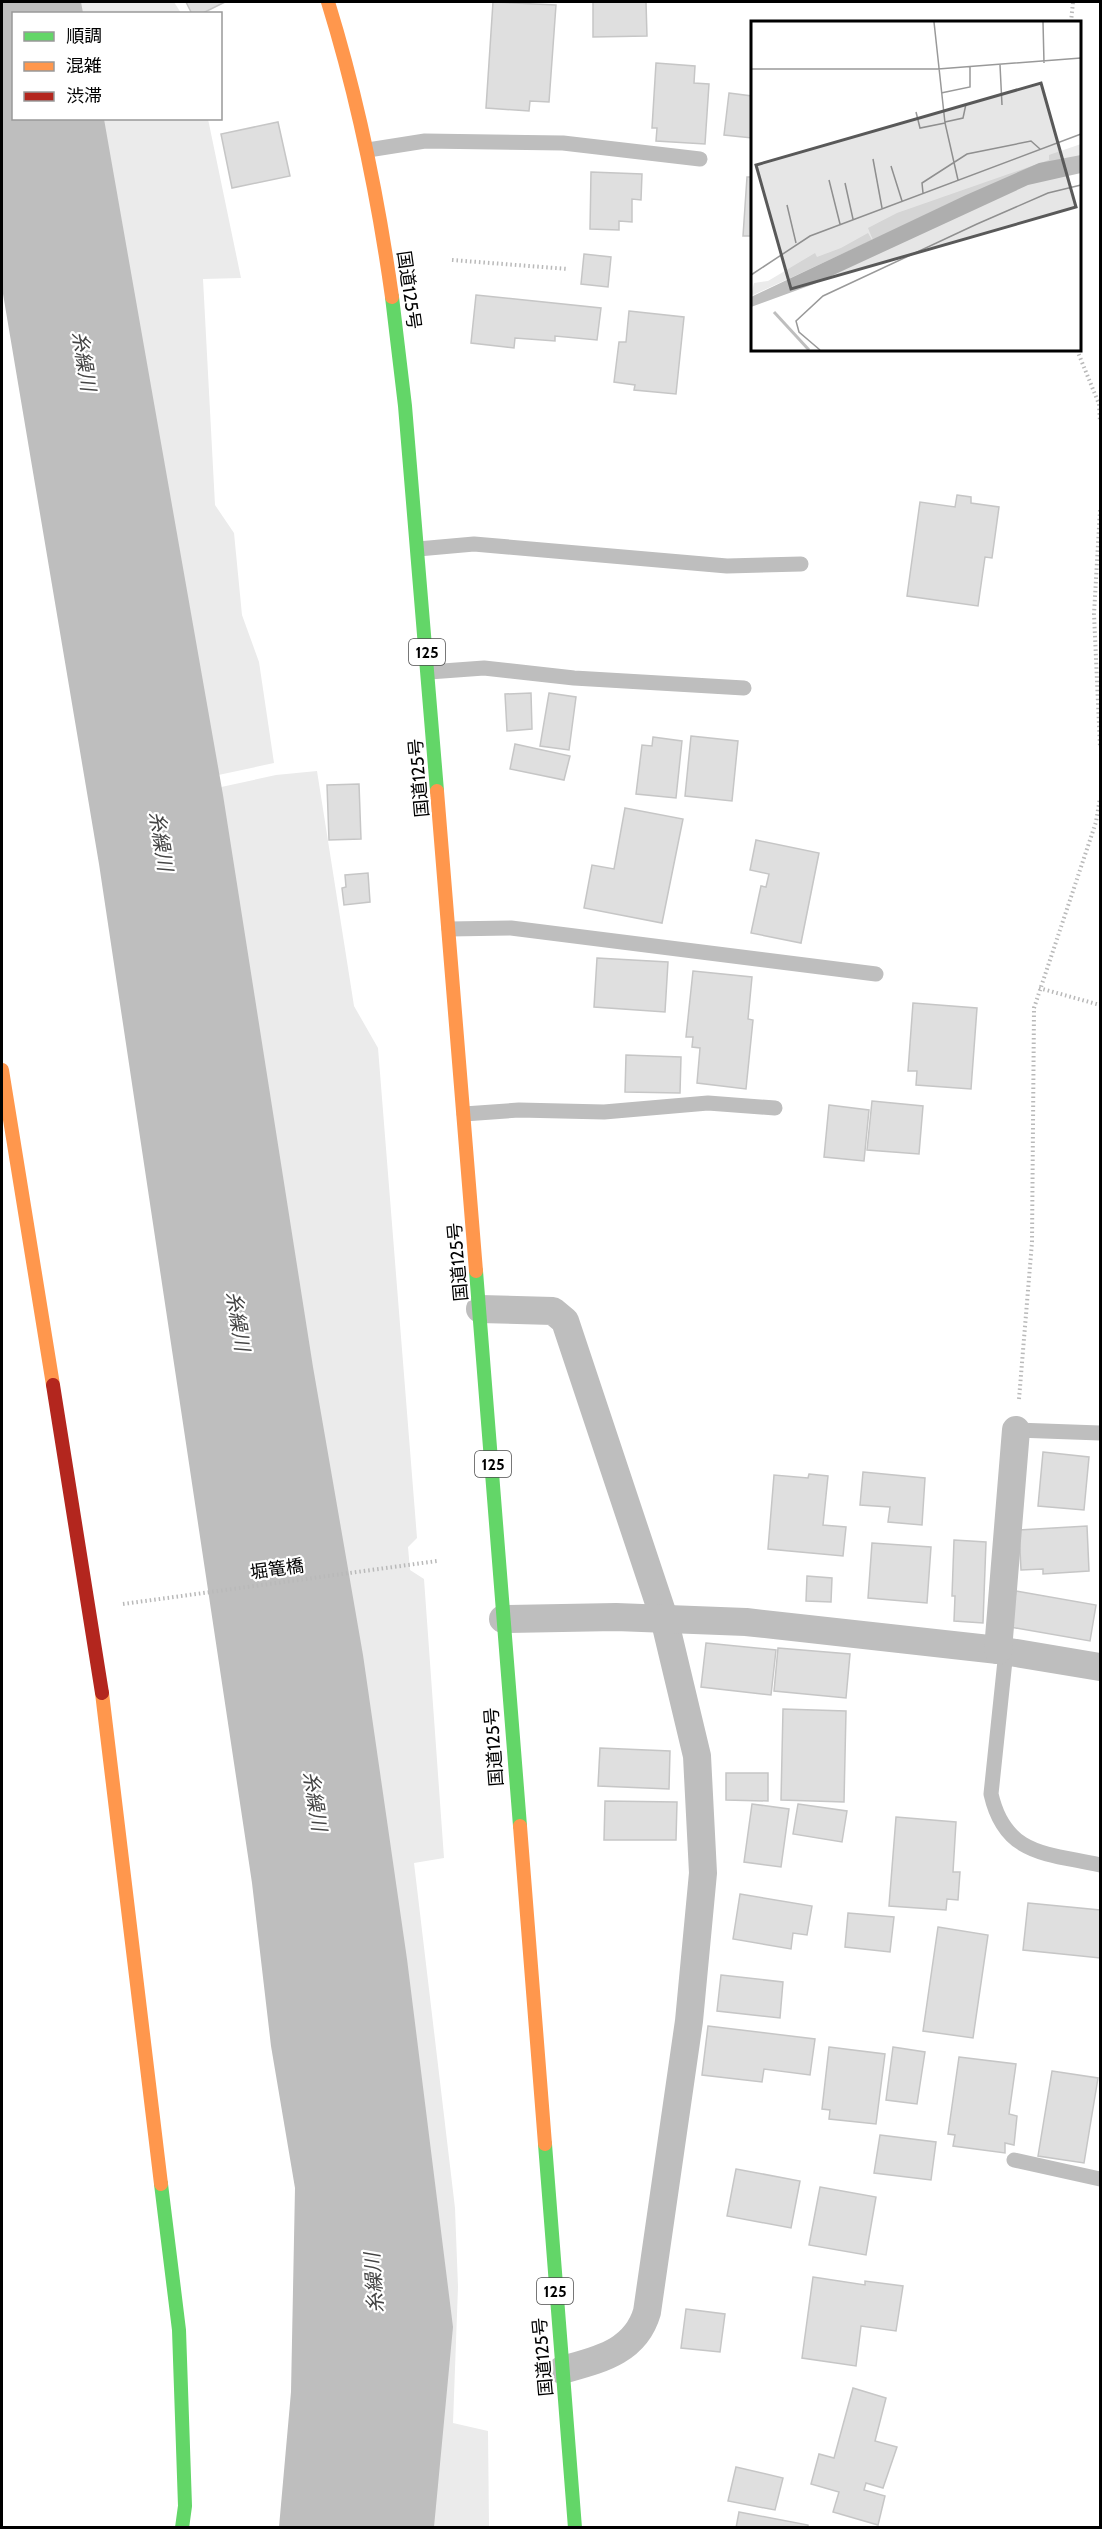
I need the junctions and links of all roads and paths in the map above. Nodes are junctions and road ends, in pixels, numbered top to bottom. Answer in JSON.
{"nodes":[{"id":1,"x":328,"y":2,"type":"edge"},
{"id":2,"x":1073,"y":2,"type":"edge"},
{"id":3,"x":1071,"y":21,"type":"edge"},
{"id":4,"x":368,"y":150,"type":"junction"},
{"id":5,"x":700,"y":159,"type":"dead end"},
{"id":6,"x":452,"y":260,"type":"dead end"},
{"id":7,"x":568,"y":269,"type":"dead end"},
{"id":8,"x":1077,"y":351,"type":"edge"},
{"id":9,"x":1101,"y":421,"type":"edge"},
{"id":10,"x":1101,"y":510,"type":"edge"},
{"id":11,"x":418,"y":549,"type":"junction"},
{"id":12,"x":801,"y":564,"type":"dead end"},
{"id":13,"x":429,"y":672,"type":"junction"},
{"id":14,"x":744,"y":688,"type":"dead end"},
{"id":15,"x":1101,"y":747,"type":"edge"},
{"id":16,"x":1101,"y":798,"type":"edge"},
{"id":17,"x":449,"y":929,"type":"junction"},
{"id":18,"x":876,"y":974,"type":"dead end"},
{"id":19,"x":1039,"y":988,"type":"junction"},
{"id":20,"x":1101,"y":1005,"type":"edge"},
{"id":21,"x":2,"y":1070,"type":"edge"},
{"id":22,"x":775,"y":1108,"type":"dead end"},
{"id":23,"x":464,"y":1114,"type":"junction"},
{"id":24,"x":480,"y":1309,"type":"junction"},
{"id":25,"x":1017,"y":1430,"type":"junction"},
{"id":26,"x":1101,"y":1433,"type":"edge"},
{"id":27,"x":437,"y":1561,"type":"dead end"},
{"id":28,"x":132,"y":1603,"type":"dead end"},
{"id":29,"x":664,"y":1618,"type":"junction"},
{"id":30,"x":503,"y":1619,"type":"junction"},
{"id":31,"x":1002,"y":1650,"type":"junction"},
{"id":32,"x":1101,"y":1667,"type":"edge"},
{"id":33,"x":1101,"y":1865,"type":"edge"},
{"id":34,"x":1014,"y":2160,"type":"dead end"},
{"id":35,"x":1101,"y":2179,"type":"edge"},
{"id":36,"x":562,"y":2370,"type":"junction"},
{"id":37,"x":182,"y":2528,"type":"edge"},
{"id":38,"x":574,"y":2528,"type":"edge"}],
"edges":[{"from":1,"to":4,"type":"main road","name":"国道125号","number":"125"},
{"from":2,"to":3,"type":"path"},
{"from":4,"to":5,"type":"lane"},
{"from":4,"to":11,"type":"main road","name":"国道125号","number":"125"},
{"from":6,"to":7,"type":"path"},
{"from":8,"to":9,"type":"path"},
{"from":10,"to":15,"type":"path"},
{"from":11,"to":12,"type":"lane"},
{"from":11,"to":13,"type":"main road","name":"国道125号","number":"125"},
{"from":13,"to":14,"type":"lane"},
{"from":13,"to":17,"type":"main road","name":"国道125号","number":"125"},
{"from":16,"to":19,"type":"path"},
{"from":17,"to":18,"type":"lane"},
{"from":17,"to":23,"type":"main road","name":"国道125号","number":"125"},
{"from":19,"to":20,"type":"path"},
{"from":19,"to":25,"type":"path"},
{"from":21,"to":37,"type":"main road"},
{"from":22,"to":23,"type":"lane"},
{"from":23,"to":24,"type":"main road","name":"国道125号","number":"125"},
{"from":24,"to":29,"type":"street"},
{"from":24,"to":30,"type":"main road","name":"国道125号","number":"125"},
{"from":25,"to":26,"type":"lane"},
{"from":25,"to":31,"type":"street"},
{"from":27,"to":28,"type":"path","name":"堀篭橋"},
{"from":29,"to":30,"type":"street"},
{"from":29,"to":31,"type":"street"},
{"from":29,"to":36,"type":"street"},
{"from":30,"to":36,"type":"main road","name":"国道125号","number":"125"},
{"from":31,"to":32,"type":"street"},
{"from":31,"to":33,"type":"lane"},
{"from":34,"to":35,"type":"lane"},
{"from":36,"to":38,"type":"main road","name":"国道125号","number":"125"}]}
